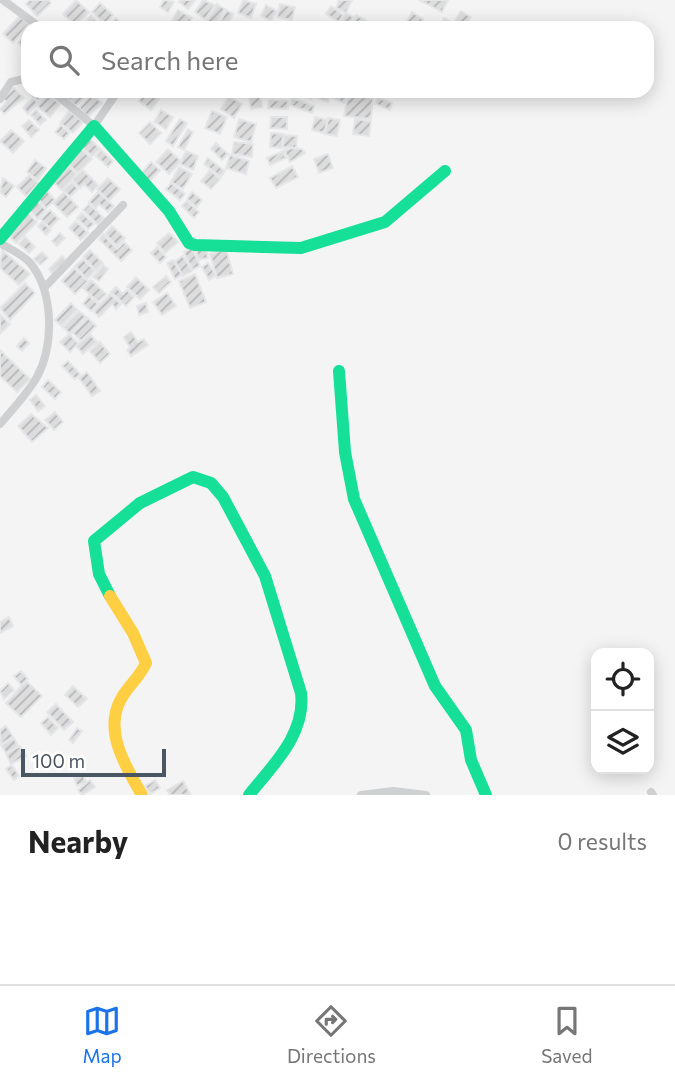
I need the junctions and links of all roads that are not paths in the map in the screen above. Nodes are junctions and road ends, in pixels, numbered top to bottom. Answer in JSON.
{"nodes":[{"id":1,"x":4,"y":0,"type":"edge"},
{"id":2,"x":32,"y":21,"type":"edge"},
{"id":3,"x":21,"y":80,"type":"edge"},
{"id":4,"x":60,"y":98,"type":"edge"},
{"id":5,"x":113,"y":98,"type":"edge"},
{"id":6,"x":0,"y":99,"type":"edge"},
{"id":7,"x":94,"y":126,"type":"junction"},
{"id":8,"x":445,"y":171,"type":"dead end"},
{"id":9,"x":122,"y":205,"type":"dead end"},
{"id":10,"x":0,"y":241,"type":"edge"},
{"id":11,"x":44,"y":288,"type":"junction"},
{"id":12,"x":339,"y":371,"type":"dead end"},
{"id":13,"x":0,"y":424,"type":"edge"},
{"id":14,"x":142,"y":795,"type":"edge"},
{"id":15,"x":249,"y":795,"type":"edge"},
{"id":16,"x":361,"y":795,"type":"edge"},
{"id":17,"x":425,"y":795,"type":"edge"},
{"id":18,"x":486,"y":795,"type":"edge"}],
"edges":[{"from":1,"to":2,"type":"street"},
{"from":3,"to":6,"type":"street"},
{"from":4,"to":7,"type":"street"},
{"from":5,"to":7,"type":"street"},
{"from":7,"to":8,"type":"street"},
{"from":7,"to":10,"type":"street"},
{"from":9,"to":11,"type":"street"},
{"from":10,"to":11,"type":"street"},
{"from":11,"to":13,"type":"street"},
{"from":12,"to":18,"type":"street"},
{"from":14,"to":15,"type":"street"},
{"from":16,"to":17,"type":"street"}]}
